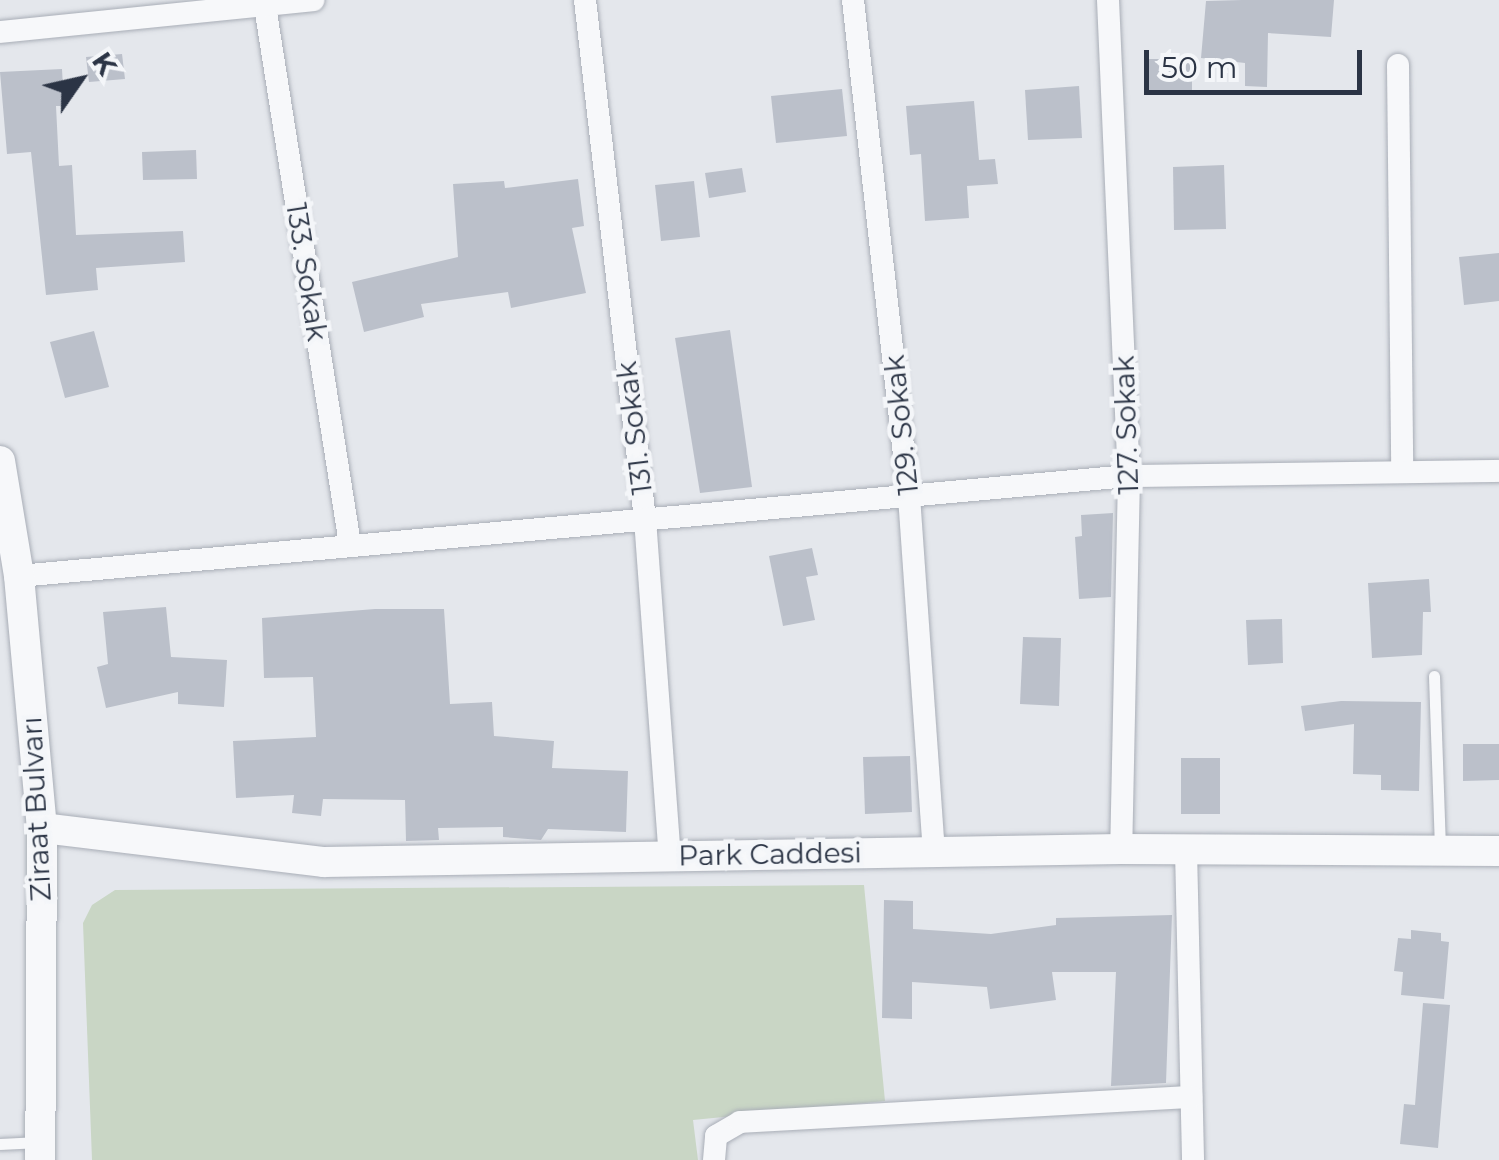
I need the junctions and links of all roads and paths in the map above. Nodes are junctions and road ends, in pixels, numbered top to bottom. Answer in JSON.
{"nodes":[{"id":1,"x":313,"y":0,"type":"edge"},
{"id":2,"x":585,"y":0,"type":"edge"},
{"id":3,"x":853,"y":0,"type":"edge"},
{"id":4,"x":1108,"y":0,"type":"edge"},
{"id":5,"x":264,"y":2,"type":"edge"},
{"id":6,"x":0,"y":32,"type":"edge"},
{"id":7,"x":1398,"y":65,"type":"dead end"},
{"id":8,"x":0,"y":461,"type":"edge"},
{"id":9,"x":1499,"y":470,"type":"edge"},
{"id":10,"x":1402,"y":472,"type":"junction"},
{"id":11,"x":1129,"y":476,"type":"junction"},
{"id":12,"x":909,"y":496,"type":"junction"},
{"id":13,"x":3,"y":500,"type":"edge"},
{"id":14,"x":645,"y":519,"type":"junction"},
{"id":15,"x":350,"y":544,"type":"junction"},
{"id":16,"x":19,"y":576,"type":"junction"},
{"id":17,"x":1434,"y":676,"type":"dead end"},
{"id":18,"x":42,"y":828,"type":"junction"},
{"id":19,"x":1121,"y":849,"type":"junction"},
{"id":20,"x":1186,"y":850,"type":"junction"},
{"id":21,"x":934,"y":851,"type":"junction"},
{"id":22,"x":1440,"y":851,"type":"junction"},
{"id":23,"x":1499,"y":851,"type":"edge"},
{"id":24,"x":670,"y":856,"type":"junction"},
{"id":25,"x":1192,"y":1097,"type":"junction"},
{"id":26,"x":0,"y":1144,"type":"edge"},
{"id":27,"x":40,"y":1151,"type":"edge"},
{"id":28,"x":714,"y":1160,"type":"edge"},
{"id":29,"x":1193,"y":1160,"type":"edge"}],
"edges":[{"from":1,"to":5,"type":"street"},
{"from":2,"to":14,"type":"street","name":"131. Sokak"},
{"from":3,"to":12,"type":"street","name":"129. Sokak"},
{"from":4,"to":11,"type":"street","name":"127. Sokak"},
{"from":5,"to":6,"type":"street"},
{"from":5,"to":15,"type":"street","name":"133. Sokak"},
{"from":7,"to":10,"type":"street"},
{"from":8,"to":13,"type":"street","name":"Ziraat Bulvarı"},
{"from":9,"to":10,"type":"street"},
{"from":10,"to":11,"type":"street"},
{"from":11,"to":12,"type":"street"},
{"from":11,"to":19,"type":"street","name":"127. Sokak"},
{"from":12,"to":14,"type":"street"},
{"from":12,"to":21,"type":"street","name":"129. Sokak"},
{"from":13,"to":16,"type":"street","name":"Ziraat Bulvarı"},
{"from":14,"to":15,"type":"street"},
{"from":14,"to":24,"type":"street","name":"131. Sokak"},
{"from":15,"to":16,"type":"street"},
{"from":16,"to":18,"type":"street","name":"Ziraat Bulvarı"},
{"from":17,"to":22,"type":"lane"},
{"from":18,"to":24,"type":"street","name":"Park Caddesi"},
{"from":18,"to":27,"type":"street","name":"Ziraat Bulvarı"},
{"from":19,"to":20,"type":"street","name":"Park Caddesi"},
{"from":19,"to":21,"type":"street","name":"Park Caddesi"},
{"from":20,"to":22,"type":"street","name":"Park Caddesi"},
{"from":20,"to":25,"type":"street"},
{"from":21,"to":24,"type":"street","name":"Park Caddesi"},
{"from":22,"to":23,"type":"street","name":"Park Caddesi"},
{"from":25,"to":28,"type":"street"},
{"from":25,"to":29,"type":"street"},
{"from":26,"to":27,"type":"lane"}]}
